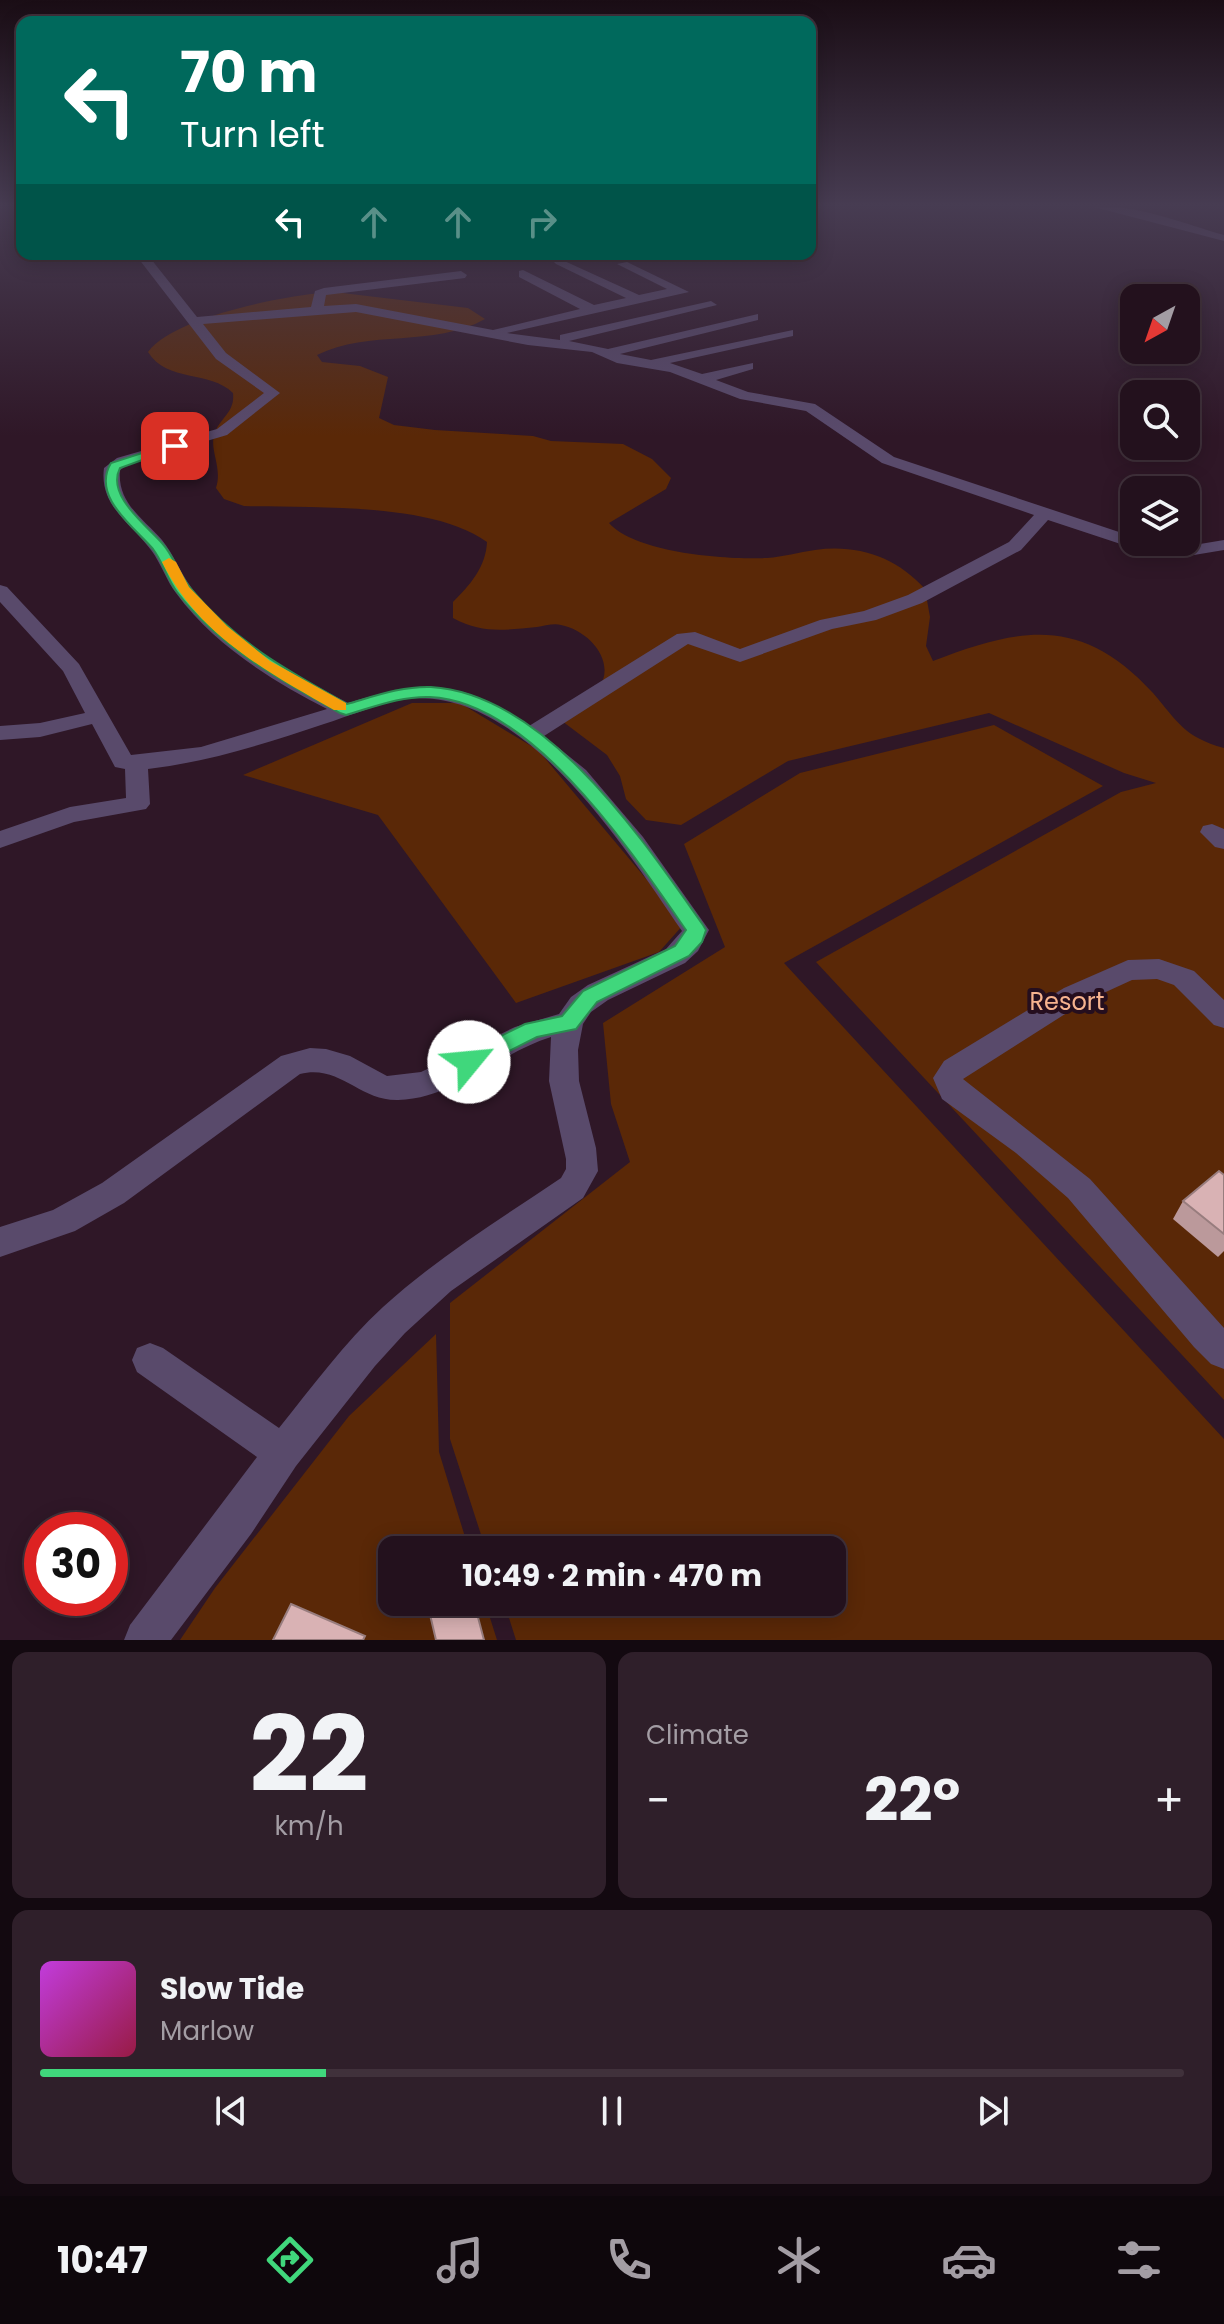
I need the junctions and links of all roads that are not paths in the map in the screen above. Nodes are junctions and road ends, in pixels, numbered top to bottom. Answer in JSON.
{"nodes":[{"id":1,"x":165,"y":284,"type":"edge"},
{"id":2,"x":392,"y":284,"type":"edge"},
{"id":3,"x":542,"y":284,"type":"edge"},
{"id":4,"x":605,"y":284,"type":"edge"},
{"id":5,"x":664,"y":284,"type":"edge"},
{"id":6,"x":678,"y":290,"type":"junction"},
{"id":7,"x":637,"y":299,"type":"junction"},
{"id":8,"x":317,"y":310,"type":"junction"},
{"id":9,"x":593,"y":310,"type":"junction"},
{"id":10,"x":753,"y":317,"type":"dead end"},
{"id":11,"x":195,"y":321,"type":"junction"},
{"id":12,"x":788,"y":333,"type":"dead end"},
{"id":13,"x":489,"y":334,"type":"junction"},
{"id":14,"x":545,"y":343,"type":"junction"},
{"id":15,"x":713,"y":350,"type":"junction"},
{"id":16,"x":607,"y":353,"type":"junction"},
{"id":17,"x":649,"y":364,"type":"junction"},
{"id":18,"x":702,"y":379,"type":"junction"},
{"id":19,"x":1045,"y":513,"type":"junction"},
{"id":20,"x":1224,"y":545,"type":"edge"},
{"id":21,"x":0,"y":591,"type":"edge"},
{"id":22,"x":346,"y":710,"type":"junction"},
{"id":23,"x":99,"y":716,"type":"junction"},
{"id":24,"x":0,"y":733,"type":"edge"},
{"id":25,"x":528,"y":736,"type":"junction"},
{"id":26,"x":136,"y":764,"type":"junction"},
{"id":27,"x":0,"y":840,"type":"edge"},
{"id":28,"x":1224,"y":1017,"type":"edge"},
{"id":29,"x":568,"y":1023,"type":"junction"},
{"id":30,"x":0,"y":1242,"type":"edge"},
{"id":31,"x":1224,"y":1352,"type":"edge"},
{"id":32,"x":150,"y":1360,"type":"dead end"},
{"id":33,"x":283,"y":1453,"type":"junction"},
{"id":34,"x":145,"y":1640,"type":"edge"}],
"edges":[{"from":1,"to":11,"type":"street"},
{"from":2,"to":8,"type":"street"},
{"from":3,"to":9,"type":"street"},
{"from":4,"to":7,"type":"street"},
{"from":5,"to":6,"type":"street"},
{"from":6,"to":7,"type":"street"},
{"from":6,"to":14,"type":"street"},
{"from":7,"to":9,"type":"street"},
{"from":8,"to":11,"type":"street"},
{"from":8,"to":13,"type":"street"},
{"from":9,"to":13,"type":"street"},
{"from":10,"to":16,"type":"street"},
{"from":11,"to":22,"type":"street"},
{"from":12,"to":15,"type":"street"},
{"from":13,"to":14,"type":"street"},
{"from":14,"to":16,"type":"street"},
{"from":15,"to":17,"type":"street"},
{"from":15,"to":18,"type":"street"},
{"from":16,"to":17,"type":"street"},
{"from":17,"to":18,"type":"street"},
{"from":18,"to":19,"type":"street"},
{"from":19,"to":20,"type":"street"},
{"from":19,"to":25,"type":"street"},
{"from":21,"to":23,"type":"street"},
{"from":22,"to":25,"type":"street"},
{"from":22,"to":26,"type":"street"},
{"from":23,"to":24,"type":"street"},
{"from":23,"to":26,"type":"street"},
{"from":25,"to":29,"type":"street"},
{"from":26,"to":27,"type":"street"},
{"from":28,"to":31,"type":"street"},
{"from":29,"to":30,"type":"street"},
{"from":29,"to":33,"type":"street"},
{"from":32,"to":33,"type":"street"},
{"from":33,"to":34,"type":"street"}]}
